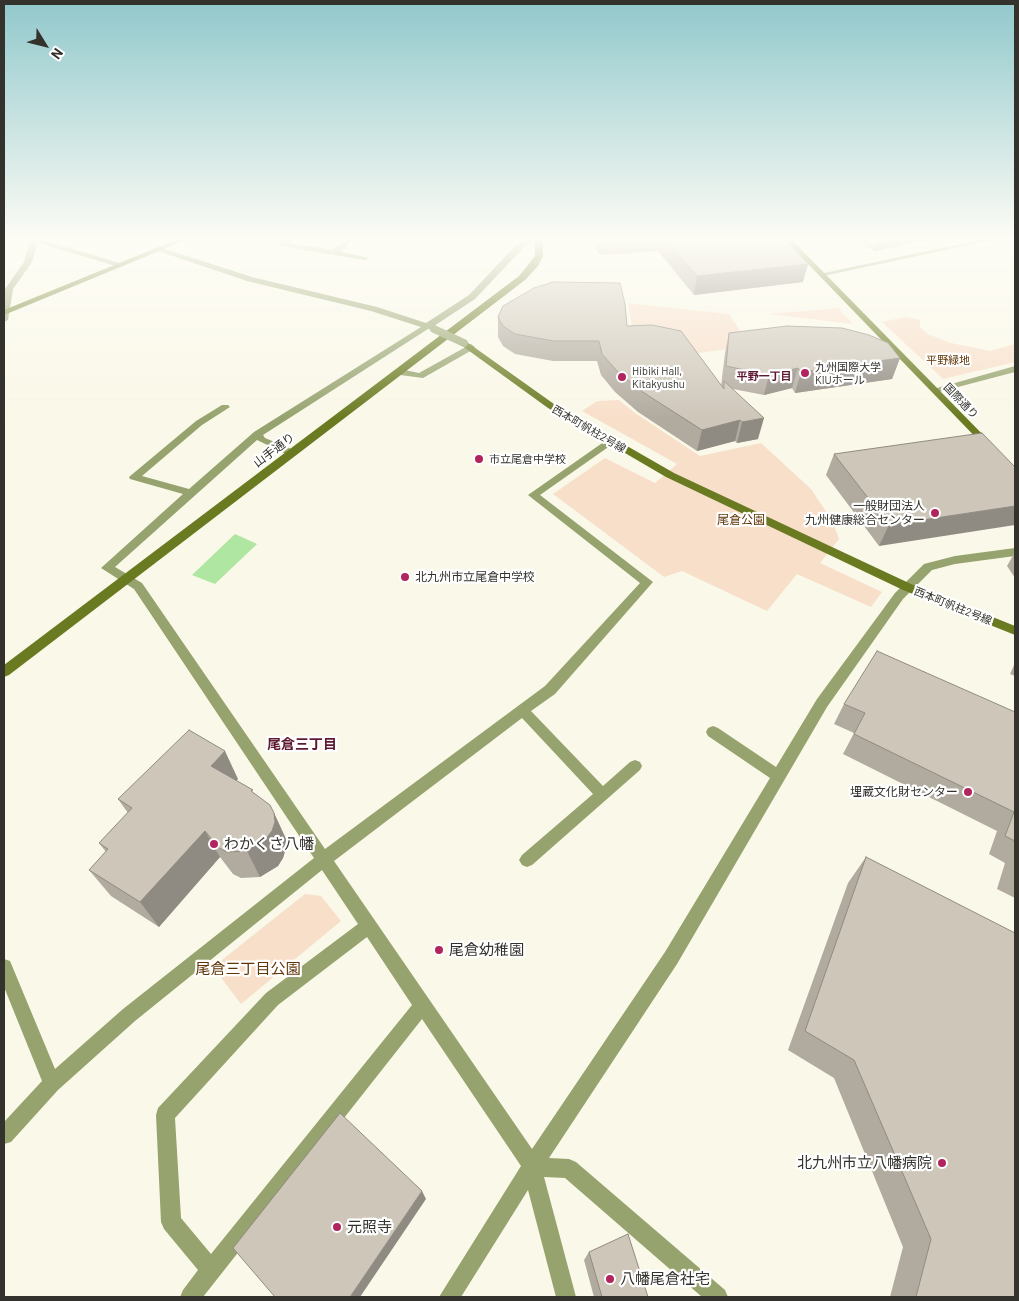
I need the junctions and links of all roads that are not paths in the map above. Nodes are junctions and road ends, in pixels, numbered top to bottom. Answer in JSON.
{"nodes":[{"id":1,"x":7,"y":298,"type":"edge"},
{"id":2,"x":41,"y":298,"type":"edge"},
{"id":3,"x":326,"y":298,"type":"edge"},
{"id":4,"x":471,"y":298,"type":"edge"},
{"id":5,"x":496,"y":298,"type":"edge"},
{"id":6,"x":846,"y":298,"type":"edge"},
{"id":7,"x":5,"y":312,"type":"edge"},
{"id":8,"x":4,"y":320,"type":"edge"},
{"id":9,"x":430,"y":328,"type":"junction"},
{"id":10,"x":467,"y":345,"type":"junction"},
{"id":11,"x":1015,"y":369,"type":"edge"},
{"id":12,"x":400,"y":372,"type":"junction"},
{"id":13,"x":936,"y":390,"type":"junction"},
{"id":14,"x":225,"y":408,"type":"dead end"},
{"id":15,"x":257,"y":434,"type":"junction"},
{"id":16,"x":611,"y":442,"type":"junction"},
{"id":17,"x":292,"y":453,"type":"junction"},
{"id":18,"x":998,"y":456,"type":"edge"},
{"id":19,"x":191,"y":494,"type":"junction"},
{"id":20,"x":1015,"y":552,"type":"edge"},
{"id":21,"x":125,"y":578,"type":"junction"},
{"id":22,"x":908,"y":587,"type":"junction"},
{"id":23,"x":1015,"y":631,"type":"edge"},
{"id":24,"x":4,"y":672,"type":"edge"},
{"id":25,"x":523,"y":711,"type":"junction"},
{"id":26,"x":713,"y":732,"type":"dead end"},
{"id":27,"x":635,"y":766,"type":"dead end"},
{"id":28,"x":778,"y":776,"type":"junction"},
{"id":29,"x":603,"y":795,"type":"junction"},
{"id":30,"x":323,"y":860,"type":"junction"},
{"id":31,"x":527,"y":860,"type":"dead end"},
{"id":32,"x":368,"y":926,"type":"junction"},
{"id":33,"x":4,"y":968,"type":"edge"},
{"id":34,"x":423,"y":1004,"type":"junction"},
{"id":35,"x":52,"y":1084,"type":"junction"},
{"id":36,"x":4,"y":1134,"type":"edge"},
{"id":37,"x":532,"y":1166,"type":"junction"},
{"id":38,"x":211,"y":1270,"type":"junction"},
{"id":39,"x":190,"y":1297,"type":"edge"},
{"id":40,"x":449,"y":1297,"type":"edge"},
{"id":41,"x":566,"y":1297,"type":"edge"},
{"id":42,"x":718,"y":1297,"type":"edge"}],
"edges":[{"from":1,"to":7,"type":"street"},
{"from":2,"to":7,"type":"street"},
{"from":3,"to":9,"type":"street","name":"西本町帆柱2号線"},
{"from":4,"to":9,"type":"street"},
{"from":5,"to":12,"type":"street","name":"山手通り"},
{"from":6,"to":13,"type":"street","name":"国際通り"},
{"from":7,"to":8,"type":"street"},
{"from":9,"to":10,"type":"street","name":"西本町帆柱2号線","bridge":true},
{"from":9,"to":15,"type":"street"},
{"from":10,"to":12,"type":"street"},
{"from":10,"to":16,"type":"street","name":"西本町帆柱2号線"},
{"from":11,"to":13,"type":"street"},
{"from":12,"to":17,"type":"street","name":"山手通り"},
{"from":13,"to":18,"type":"street","name":"国際通り"},
{"from":14,"to":19,"type":"street"},
{"from":15,"to":17,"type":"street"},
{"from":15,"to":19,"type":"street"},
{"from":16,"to":22,"type":"street","name":"西本町帆柱2号線"},
{"from":16,"to":25,"type":"street"},
{"from":17,"to":21,"type":"street","name":"山手通り"},
{"from":19,"to":21,"type":"street"},
{"from":20,"to":22,"type":"street"},
{"from":21,"to":24,"type":"street","name":"山手通り"},
{"from":21,"to":30,"type":"street"},
{"from":22,"to":23,"type":"street","name":"西本町帆柱2号線"},
{"from":22,"to":28,"type":"street"},
{"from":25,"to":29,"type":"street"},
{"from":25,"to":30,"type":"street"},
{"from":26,"to":28,"type":"street"},
{"from":27,"to":29,"type":"street"},
{"from":28,"to":37,"type":"street"},
{"from":29,"to":31,"type":"street"},
{"from":30,"to":32,"type":"street"},
{"from":30,"to":35,"type":"street"},
{"from":32,"to":34,"type":"street"},
{"from":32,"to":38,"type":"street"},
{"from":33,"to":35,"type":"street"},
{"from":34,"to":37,"type":"street"},
{"from":34,"to":38,"type":"street"},
{"from":35,"to":36,"type":"street"},
{"from":37,"to":40,"type":"street"},
{"from":37,"to":41,"type":"street"},
{"from":37,"to":42,"type":"street"},
{"from":38,"to":39,"type":"street"}]}
